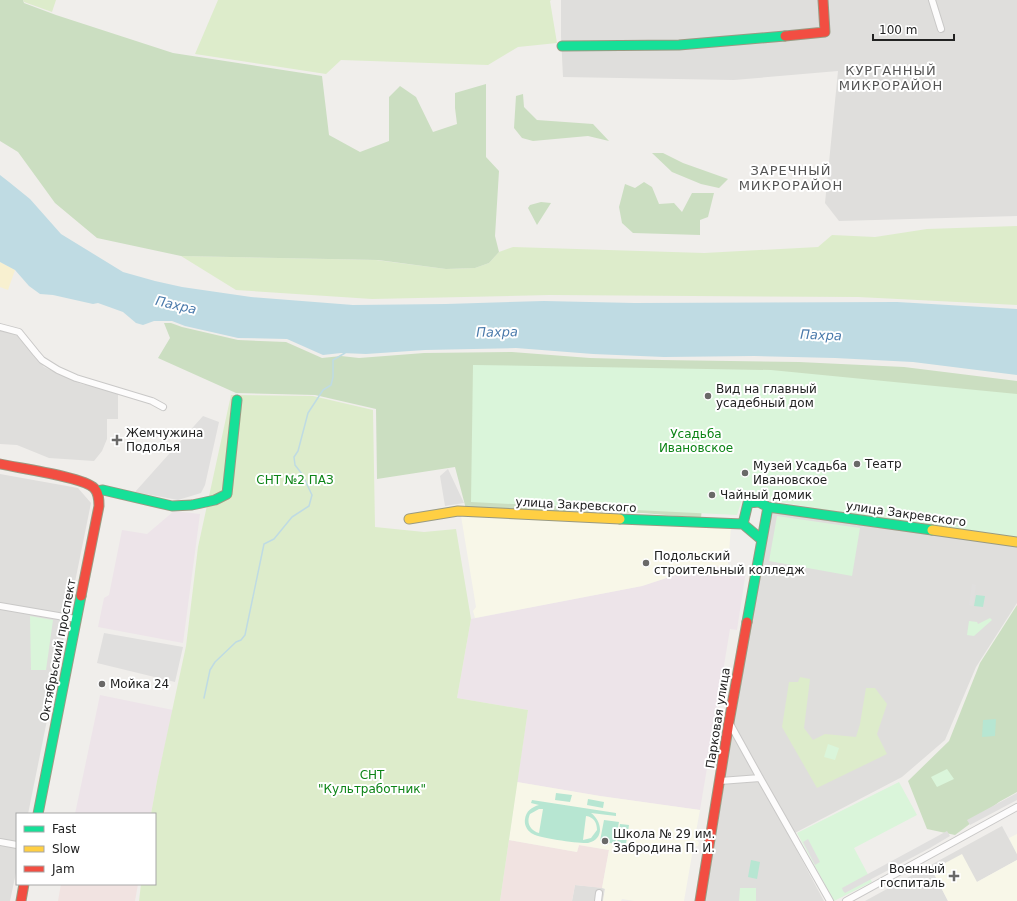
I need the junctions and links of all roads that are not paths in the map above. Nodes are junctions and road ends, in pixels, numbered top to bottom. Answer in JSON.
{"nodes":[{"id":1,"x":823,"y":0,"type":"edge"},
{"id":2,"x":932,"y":0,"type":"edge"},
{"id":3,"x":941,"y":29,"type":"dead end"},
{"id":4,"x":562,"y":46,"type":"dead end"},
{"id":5,"x":0,"y":327,"type":"edge"},
{"id":6,"x":237,"y":400,"type":"dead end"},
{"id":7,"x":163,"y":408,"type":"dead end"},
{"id":8,"x":0,"y":464,"type":"edge"},
{"id":9,"x":97,"y":491,"type":"junction"},
{"id":10,"x":768,"y":507,"type":"junction"},
{"id":11,"x":409,"y":519,"type":"dead end"},
{"id":12,"x":743,"y":524,"type":"junction"},
{"id":13,"x":762,"y":540,"type":"junction"},
{"id":14,"x":1017,"y":542,"type":"edge"},
{"id":15,"x":0,"y":606,"type":"edge"},
{"id":16,"x":76,"y":619,"type":"junction"},
{"id":17,"x":729,"y":722,"type":"junction"},
{"id":18,"x":760,"y":778,"type":"junction"},
{"id":19,"x":720,"y":781,"type":"junction"},
{"id":20,"x":1017,"y":807,"type":"edge"},
{"id":21,"x":38,"y":813,"type":"edge"},
{"id":22,"x":0,"y":842,"type":"edge"},
{"id":23,"x":16,"y":845,"type":"edge"},
{"id":24,"x":24,"y":885,"type":"edge"},
{"id":25,"x":599,"y":893,"type":"dead end"},
{"id":26,"x":21,"y":901,"type":"edge"},
{"id":27,"x":598,"y":901,"type":"edge"},
{"id":28,"x":700,"y":901,"type":"edge"},
{"id":29,"x":830,"y":901,"type":"edge"},
{"id":30,"x":846,"y":901,"type":"edge"}],
"edges":[{"from":1,"to":4,"type":"street"},
{"from":2,"to":3,"type":"street"},
{"from":5,"to":7,"type":"street"},
{"from":6,"to":9,"type":"street"},
{"from":8,"to":9,"type":"street"},
{"from":9,"to":16,"type":"street","name":"Октябрьский проспект"},
{"from":10,"to":12,"type":"street"},
{"from":10,"to":13,"type":"street","name":"Парковая улица"},
{"from":10,"to":14,"type":"street","name":"улица Закревского"},
{"from":11,"to":12,"type":"street","name":"улица Закревского"},
{"from":12,"to":13,"type":"street"},
{"from":13,"to":17,"type":"street","name":"Парковая улица"},
{"from":15,"to":16,"type":"street"},
{"from":16,"to":21,"type":"street","name":"Октябрьский проспект"},
{"from":17,"to":18,"type":"street"},
{"from":17,"to":19,"type":"street","name":"Парковая улица"},
{"from":18,"to":19,"type":"street"},
{"from":18,"to":29,"type":"street"},
{"from":19,"to":28,"type":"street","name":"Парковая улица"},
{"from":20,"to":30,"type":"street"},
{"from":22,"to":23,"type":"street"},
{"from":24,"to":26,"type":"street"},
{"from":25,"to":27,"type":"street"}]}
